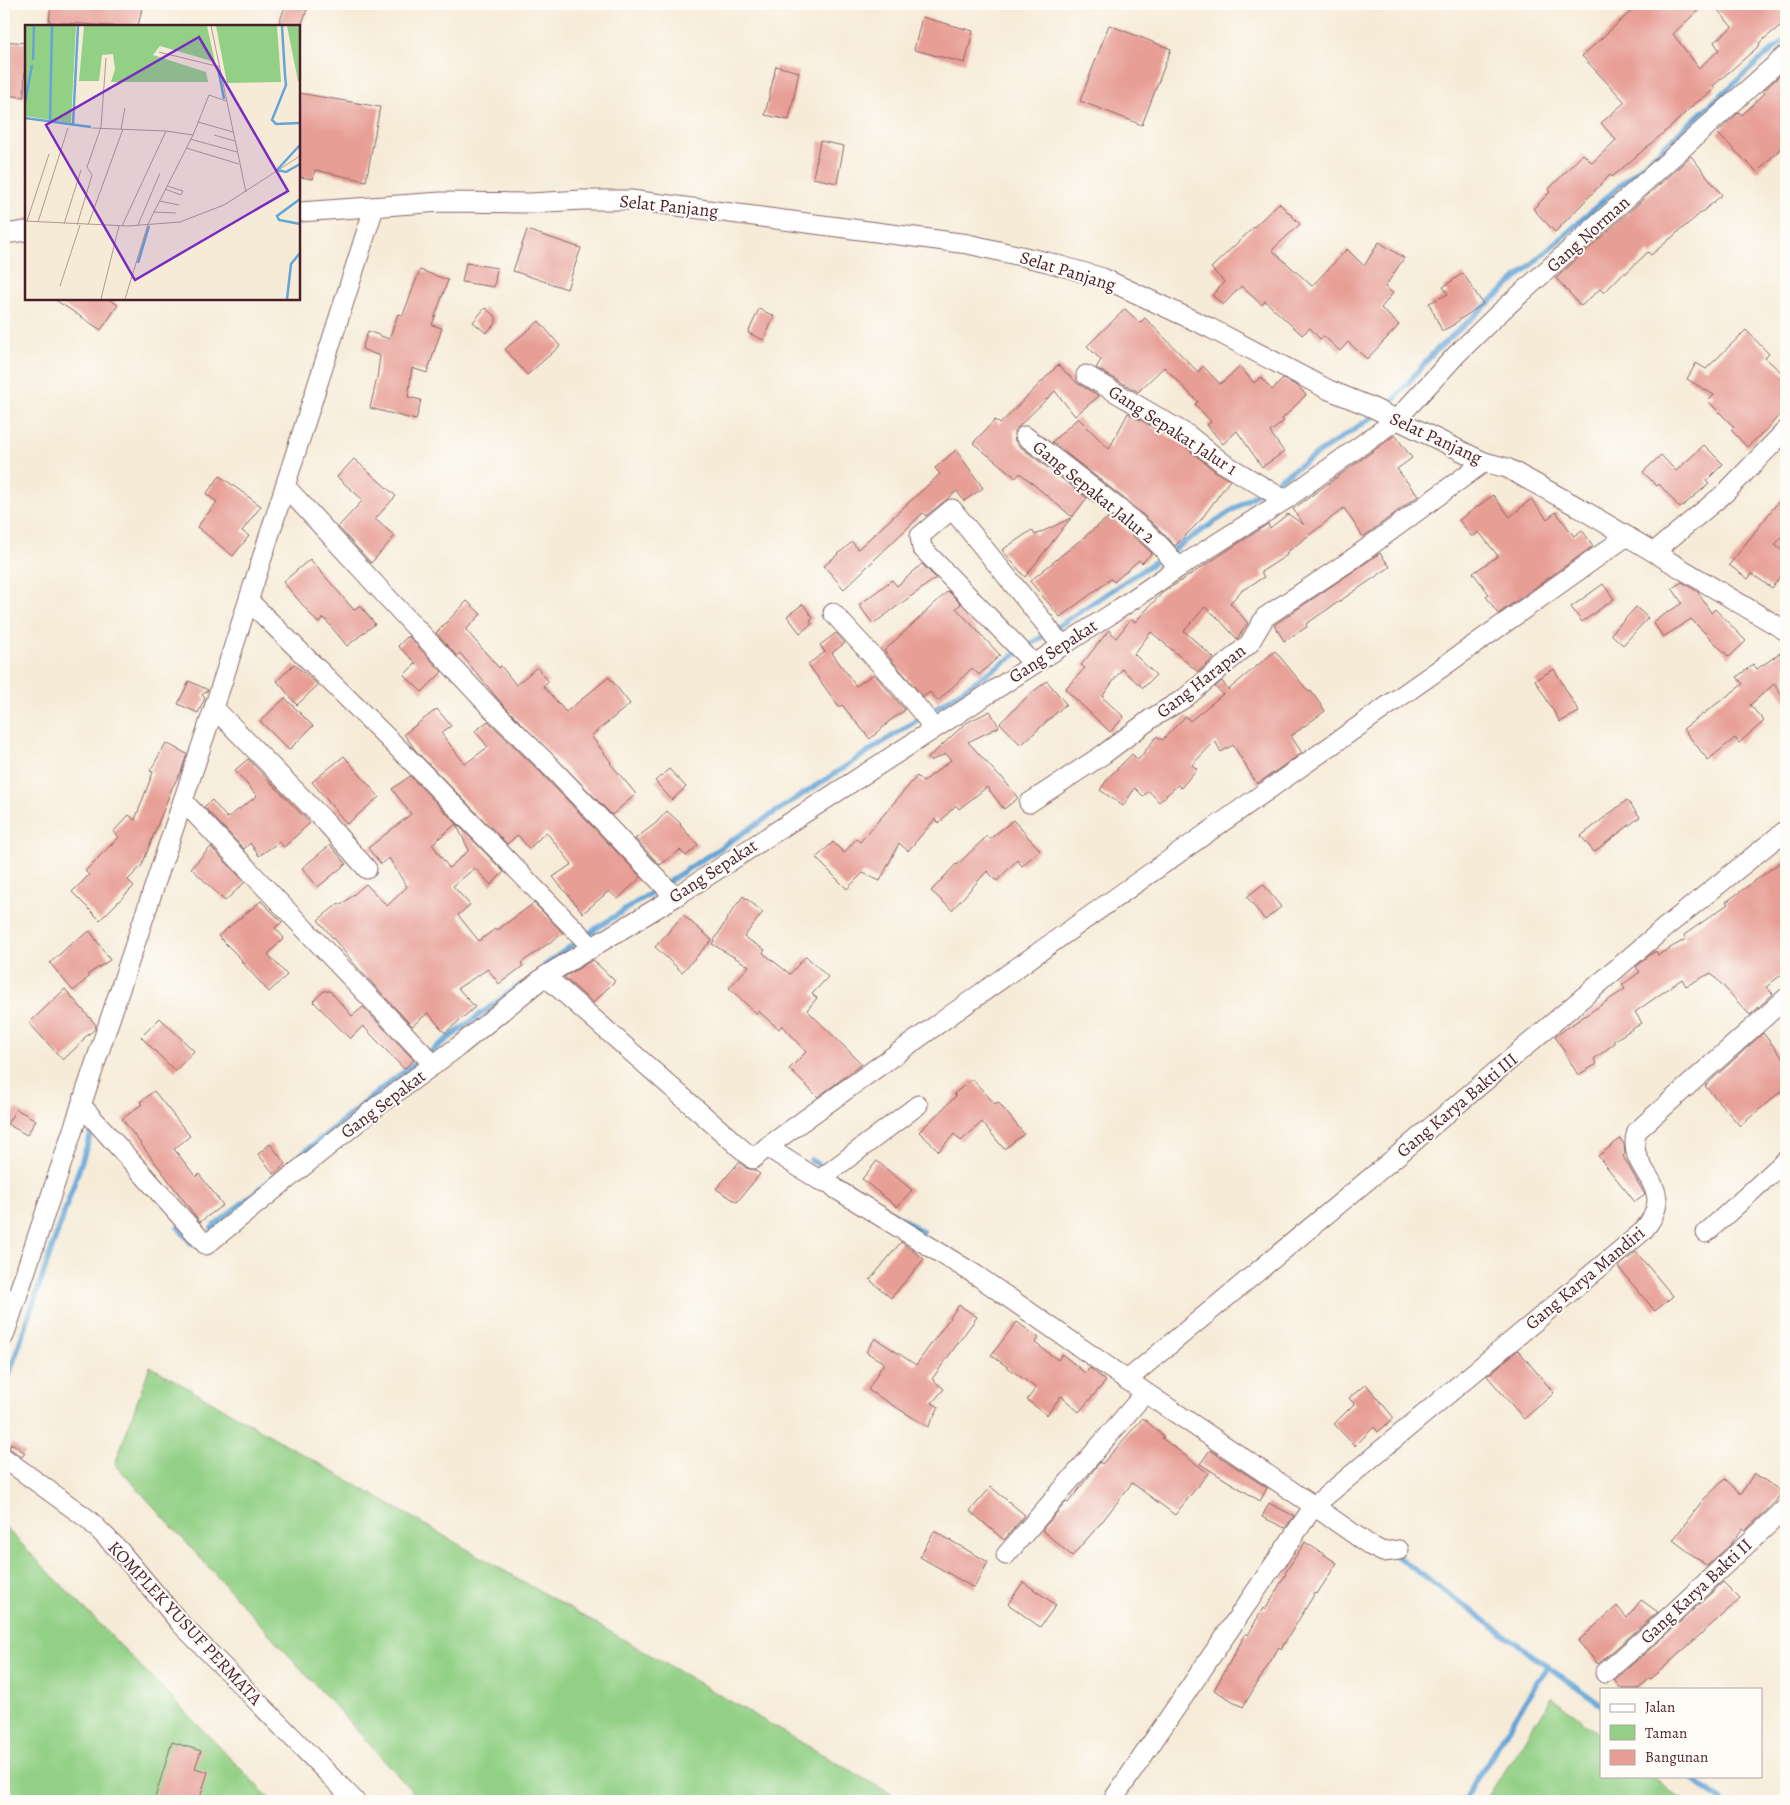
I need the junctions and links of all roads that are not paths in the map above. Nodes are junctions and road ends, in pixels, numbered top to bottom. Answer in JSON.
{"nodes":[{"id":1,"x":1786,"y":55,"type":"edge"},
{"id":2,"x":374,"y":208,"type":"junction"},
{"id":3,"x":300,"y":212,"type":"edge"},
{"id":4,"x":25,"y":231,"type":"edge"},
{"id":5,"x":4,"y":234,"type":"edge"},
{"id":6,"x":1086,"y":375,"type":"dead end"},
{"id":7,"x":1394,"y":418,"type":"junction"},
{"id":8,"x":1786,"y":430,"type":"edge"},
{"id":9,"x":1025,"y":436,"type":"dead end"},
{"id":10,"x":1484,"y":462,"type":"junction"},
{"id":11,"x":286,"y":487,"type":"junction"},
{"id":12,"x":1273,"y":492,"type":"junction"},
{"id":13,"x":1627,"y":536,"type":"junction"},
{"id":14,"x":1654,"y":552,"type":"junction"},
{"id":15,"x":1171,"y":559,"type":"junction"},
{"id":16,"x":249,"y":601,"type":"junction"},
{"id":17,"x":833,"y":613,"type":"dead end"},
{"id":18,"x":1786,"y":631,"type":"edge"},
{"id":19,"x":1059,"y":640,"type":"junction"},
{"id":20,"x":1025,"y":655,"type":"junction"},
{"id":21,"x":214,"y":708,"type":"junction"},
{"id":22,"x":925,"y":719,"type":"junction"},
{"id":23,"x":183,"y":801,"type":"junction"},
{"id":24,"x":1029,"y":803,"type":"dead end"},
{"id":25,"x":1786,"y":830,"type":"edge"},
{"id":26,"x":367,"y":869,"type":"dead end"},
{"id":27,"x":672,"y":894,"type":"junction"},
{"id":28,"x":586,"y":942,"type":"junction"},
{"id":29,"x":545,"y":976,"type":"junction"},
{"id":30,"x":1786,"y":998,"type":"edge"},
{"id":31,"x":428,"y":1059,"type":"junction"},
{"id":32,"x":81,"y":1105,"type":"junction"},
{"id":33,"x":918,"y":1105,"type":"dead end"},
{"id":34,"x":767,"y":1147,"type":"junction"},
{"id":35,"x":1786,"y":1160,"type":"edge"},
{"id":36,"x":819,"y":1180,"type":"junction"},
{"id":37,"x":1706,"y":1233,"type":"dead end"},
{"id":38,"x":4,"y":1336,"type":"edge"},
{"id":39,"x":1133,"y":1375,"type":"junction"},
{"id":40,"x":1145,"y":1393,"type":"junction"},
{"id":41,"x":4,"y":1458,"type":"edge"},
{"id":42,"x":1314,"y":1506,"type":"junction"},
{"id":43,"x":1786,"y":1508,"type":"edge"},
{"id":44,"x":1399,"y":1550,"type":"dead end"},
{"id":45,"x":1006,"y":1555,"type":"dead end"},
{"id":46,"x":1605,"y":1673,"type":"dead end"},
{"id":47,"x":355,"y":1801,"type":"edge"},
{"id":48,"x":1112,"y":1801,"type":"edge"}],
"edges":[{"from":1,"to":7,"type":"street","name":"Gang Norman"},
{"from":2,"to":3,"type":"street","name":"Selat Panjang"},
{"from":2,"to":7,"type":"street","name":"Selat Panjang"},
{"from":2,"to":11,"type":"street"},
{"from":4,"to":5,"type":"street"},
{"from":6,"to":12,"type":"street","name":"Gang Sepakat Jalur 1"},
{"from":7,"to":10,"type":"street","name":"Selat Panjang"},
{"from":7,"to":12,"type":"street","name":"Gang Sepakat"},
{"from":8,"to":14,"type":"street"},
{"from":9,"to":15,"type":"street","name":"Gang Sepakat Jalur 2"},
{"from":10,"to":13,"type":"street","name":"Selat Panjang"},
{"from":10,"to":24,"type":"street","name":"Gang Harapan"},
{"from":11,"to":16,"type":"street"},
{"from":11,"to":27,"type":"street"},
{"from":12,"to":15,"type":"street","name":"Gang Sepakat"},
{"from":13,"to":14,"type":"street","name":"Selat Panjang"},
{"from":13,"to":34,"type":"street"},
{"from":14,"to":18,"type":"street","name":"Selat Panjang"},
{"from":15,"to":19,"type":"street","name":"Gang Sepakat"},
{"from":16,"to":21,"type":"street"},
{"from":16,"to":28,"type":"street"},
{"from":17,"to":22,"type":"street"},
{"from":19,"to":20,"type":"street","name":"Gang Sepakat"},
{"from":19,"to":20,"type":"street"},
{"from":20,"to":22,"type":"street","name":"Gang Sepakat"},
{"from":21,"to":23,"type":"street"},
{"from":21,"to":26,"type":"street"},
{"from":22,"to":27,"type":"street","name":"Gang Sepakat"},
{"from":23,"to":31,"type":"street"},
{"from":23,"to":32,"type":"street"},
{"from":25,"to":39,"type":"street","name":"Gang Karya Bakti III"},
{"from":27,"to":28,"type":"street","name":"Gang Sepakat"},
{"from":28,"to":29,"type":"street","name":"Gang Sepakat"},
{"from":29,"to":31,"type":"street","name":"Gang Sepakat"},
{"from":29,"to":34,"type":"street"},
{"from":30,"to":42,"type":"street","name":"Gang Karya Mandiri"},
{"from":31,"to":32,"type":"street","name":"Gang Sepakat"},
{"from":32,"to":38,"type":"street"},
{"from":33,"to":36,"type":"street"},
{"from":34,"to":36,"type":"street"},
{"from":35,"to":37,"type":"street"},
{"from":36,"to":39,"type":"street"},
{"from":39,"to":40,"type":"street"},
{"from":40,"to":42,"type":"street"},
{"from":40,"to":45,"type":"street"},
{"from":41,"to":47,"type":"street","name":"KOMPLEK YUSUF PERMATA"},
{"from":42,"to":44,"type":"street"},
{"from":42,"to":48,"type":"street","name":"Gang Karya Mandiri"},
{"from":43,"to":46,"type":"street","name":"Gang Karya Bakti II"}]}
